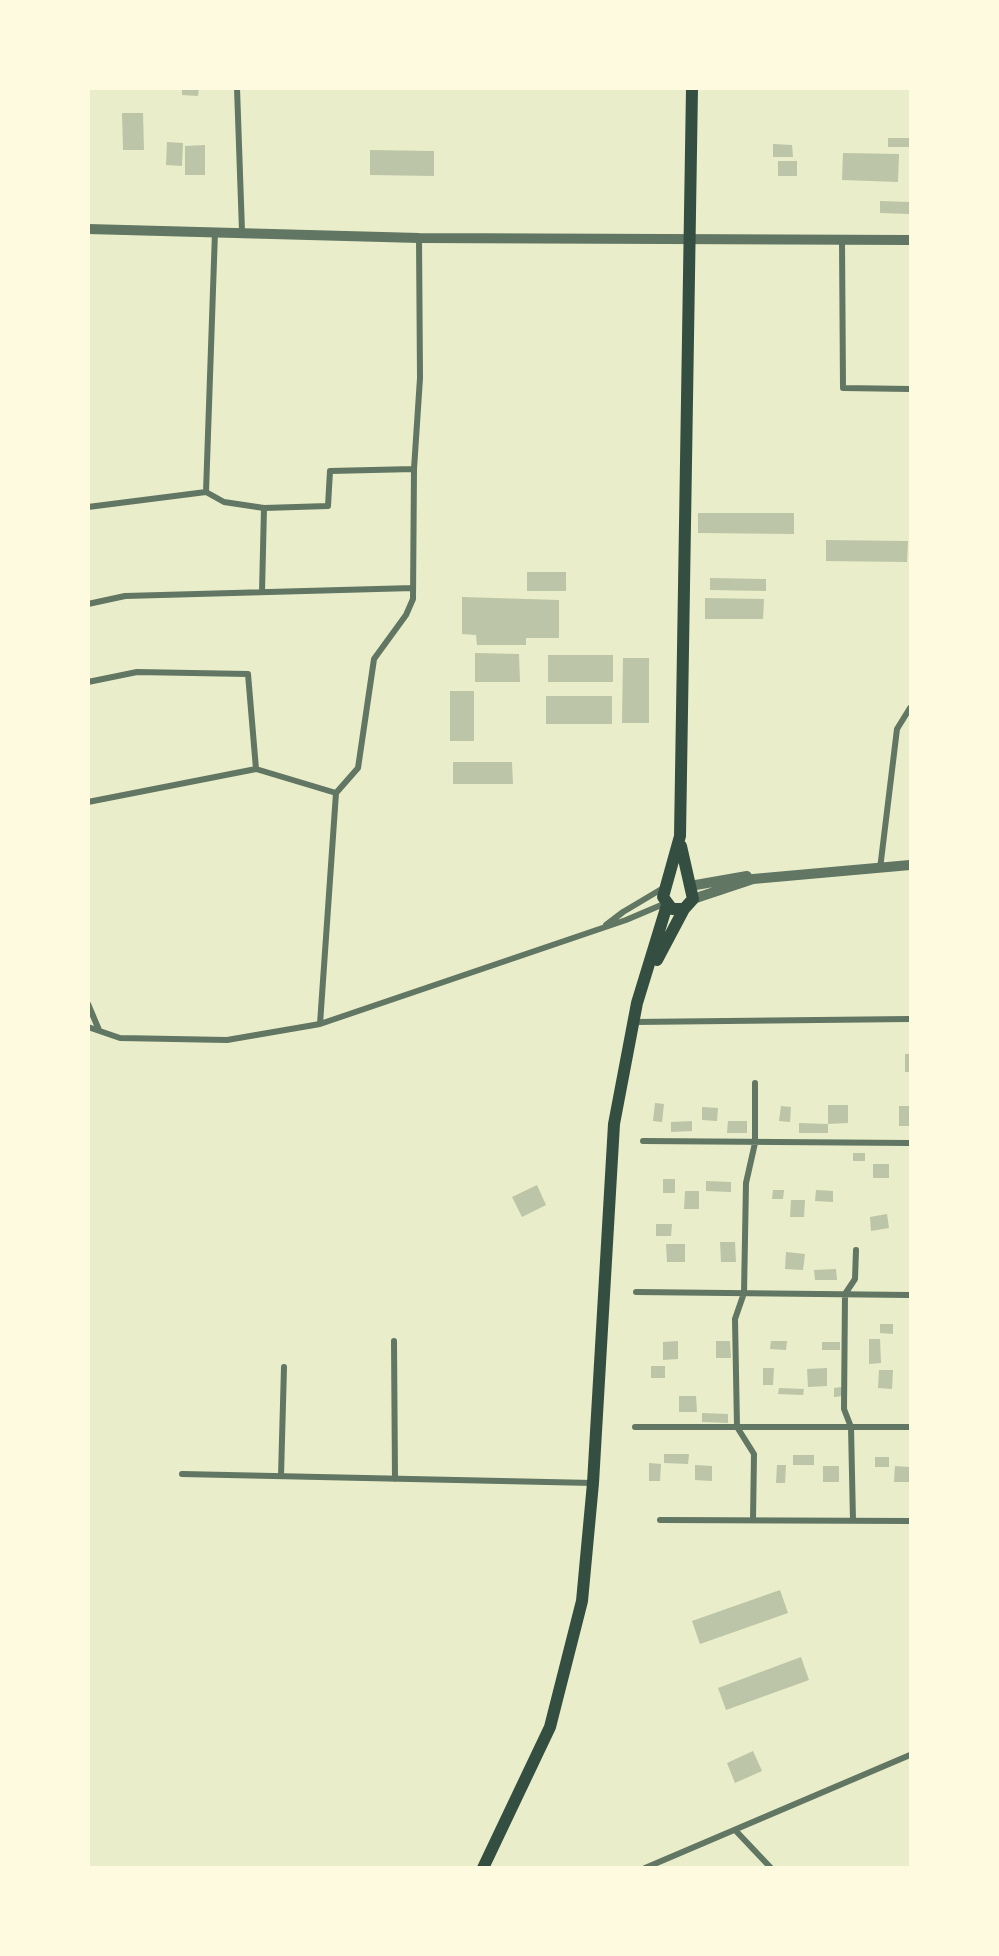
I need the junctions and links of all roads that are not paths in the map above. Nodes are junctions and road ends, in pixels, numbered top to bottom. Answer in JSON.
{"nodes":[{"id":1,"x":237,"y":88,"type":"edge"},
{"id":2,"x":692,"y":88,"type":"edge"},
{"id":3,"x":88,"y":229,"type":"edge"},
{"id":4,"x":242,"y":231,"type":"junction"},
{"id":5,"x":215,"y":232,"type":"junction"},
{"id":6,"x":419,"y":238,"type":"junction"},
{"id":7,"x":691,"y":238,"type":"junction"},
{"id":8,"x":910,"y":240,"type":"edge"},
{"id":9,"x":842,"y":241,"type":"junction"},
{"id":10,"x":910,"y":389,"type":"edge"},
{"id":11,"x":414,"y":469,"type":"junction"},
{"id":12,"x":206,"y":492,"type":"junction"},
{"id":13,"x":88,"y":507,"type":"edge"},
{"id":14,"x":264,"y":508,"type":"junction"},
{"id":15,"x":413,"y":588,"type":"junction"},
{"id":16,"x":262,"y":592,"type":"junction"},
{"id":17,"x":88,"y":604,"type":"edge"},
{"id":18,"x":88,"y":682,"type":"edge"},
{"id":19,"x":910,"y":708,"type":"edge"},
{"id":20,"x":256,"y":769,"type":"junction"},
{"id":21,"x":336,"y":793,"type":"junction"},
{"id":22,"x":88,"y":802,"type":"edge"},
{"id":23,"x":680,"y":836,"type":"junction"},
{"id":24,"x":910,"y":865,"type":"edge"},
{"id":25,"x":880,"y":870,"type":"junction"},
{"id":26,"x":771,"y":879,"type":"junction"},
{"id":27,"x":668,"y":885,"type":"junction"},
{"id":28,"x":689,"y":885,"type":"junction"},
{"id":29,"x":693,"y":899,"type":"junction"},
{"id":30,"x":666,"y":904,"type":"junction"},
{"id":31,"x":684,"y":909,"type":"junction"},
{"id":32,"x":603,"y":928,"type":"junction"},
{"id":33,"x":637,"y":1003,"type":"junction"},
{"id":34,"x":88,"y":1004,"type":"edge"},
{"id":35,"x":910,"y":1019,"type":"edge"},
{"id":36,"x":634,"y":1022,"type":"junction"},
{"id":37,"x":320,"y":1024,"type":"junction"},
{"id":38,"x":88,"y":1027,"type":"edge"},
{"id":39,"x":99,"y":1030,"type":"junction"},
{"id":40,"x":755,"y":1083,"type":"dead end"},
{"id":41,"x":643,"y":1141,"type":"dead end"},
{"id":42,"x":755,"y":1143,"type":"junction"},
{"id":43,"x":910,"y":1143,"type":"edge"},
{"id":44,"x":856,"y":1250,"type":"dead end"},
{"id":45,"x":636,"y":1292,"type":"dead end"},
{"id":46,"x":744,"y":1293,"type":"junction"},
{"id":47,"x":845,"y":1294,"type":"junction"},
{"id":48,"x":910,"y":1295,"type":"edge"},
{"id":49,"x":394,"y":1341,"type":"dead end"},
{"id":50,"x":284,"y":1366,"type":"dead end"},
{"id":51,"x":635,"y":1427,"type":"dead end"},
{"id":52,"x":737,"y":1427,"type":"junction"},
{"id":53,"x":851,"y":1427,"type":"junction"},
{"id":54,"x":910,"y":1427,"type":"edge"},
{"id":55,"x":182,"y":1474,"type":"dead end"},
{"id":56,"x":281,"y":1476,"type":"junction"},
{"id":57,"x":395,"y":1479,"type":"junction"},
{"id":58,"x":593,"y":1483,"type":"junction"},
{"id":59,"x":660,"y":1520,"type":"dead end"},
{"id":60,"x":753,"y":1520,"type":"junction"},
{"id":61,"x":852,"y":1521,"type":"junction"},
{"id":62,"x":910,"y":1521,"type":"edge"},
{"id":63,"x":910,"y":1755,"type":"edge"},
{"id":64,"x":736,"y":1831,"type":"junction"},
{"id":65,"x":483,"y":1868,"type":"edge"},
{"id":66,"x":645,"y":1868,"type":"edge"},
{"id":67,"x":771,"y":1868,"type":"edge"}],
"edges":[{"from":1,"to":4,"type":"street"},
{"from":2,"to":7,"type":"main road"},
{"from":3,"to":5,"type":"street"},
{"from":4,"to":5,"type":"street"},
{"from":4,"to":6,"type":"street"},
{"from":5,"to":12,"type":"street"},
{"from":6,"to":7,"type":"street"},
{"from":6,"to":11,"type":"street"},
{"from":7,"to":9,"type":"street"},
{"from":7,"to":23,"type":"main road"},
{"from":8,"to":9,"type":"street"},
{"from":9,"to":10,"type":"street"},
{"from":11,"to":14,"type":"street"},
{"from":11,"to":15,"type":"street"},
{"from":12,"to":13,"type":"street"},
{"from":12,"to":14,"type":"street"},
{"from":14,"to":16,"type":"street"},
{"from":15,"to":16,"type":"street"},
{"from":15,"to":21,"type":"street"},
{"from":16,"to":17,"type":"street"},
{"from":18,"to":20,"type":"street"},
{"from":19,"to":25,"type":"street"},
{"from":20,"to":21,"type":"street"},
{"from":20,"to":22,"type":"street"},
{"from":21,"to":37,"type":"street"},
{"from":23,"to":27,"type":"main road"},
{"from":23,"to":28,"type":"main road"},
{"from":24,"to":25,"type":"street"},
{"from":25,"to":26,"type":"street"},
{"from":26,"to":28,"type":"street"},
{"from":26,"to":29,"type":"street"},
{"from":27,"to":28,"type":"main road"},
{"from":27,"to":30,"type":"main road"},
{"from":27,"to":32,"type":"street"},
{"from":28,"to":29,"type":"main road"},
{"from":29,"to":31,"type":"main road"},
{"from":30,"to":31,"type":"main road"},
{"from":30,"to":32,"type":"street"},
{"from":30,"to":33,"type":"main road"},
{"from":31,"to":33,"type":"main road"},
{"from":32,"to":37,"type":"street"},
{"from":33,"to":36,"type":"main road"},
{"from":34,"to":39,"type":"street"},
{"from":35,"to":36,"type":"street"},
{"from":36,"to":58,"type":"main road"},
{"from":37,"to":39,"type":"street"},
{"from":38,"to":39,"type":"street"},
{"from":40,"to":42,"type":"street"},
{"from":41,"to":42,"type":"street"},
{"from":42,"to":43,"type":"street"},
{"from":42,"to":46,"type":"street"},
{"from":44,"to":47,"type":"street"},
{"from":45,"to":46,"type":"street"},
{"from":46,"to":47,"type":"street"},
{"from":46,"to":52,"type":"street"},
{"from":47,"to":48,"type":"street"},
{"from":47,"to":53,"type":"street"},
{"from":49,"to":57,"type":"street"},
{"from":50,"to":56,"type":"street"},
{"from":51,"to":52,"type":"street"},
{"from":52,"to":53,"type":"street"},
{"from":52,"to":60,"type":"street"},
{"from":53,"to":54,"type":"street"},
{"from":53,"to":61,"type":"street"},
{"from":55,"to":56,"type":"street"},
{"from":56,"to":57,"type":"street"},
{"from":57,"to":58,"type":"street"},
{"from":58,"to":65,"type":"main road"},
{"from":59,"to":60,"type":"street"},
{"from":60,"to":61,"type":"street"},
{"from":61,"to":62,"type":"street"},
{"from":63,"to":64,"type":"street"},
{"from":64,"to":66,"type":"street"},
{"from":64,"to":67,"type":"street"}]}
